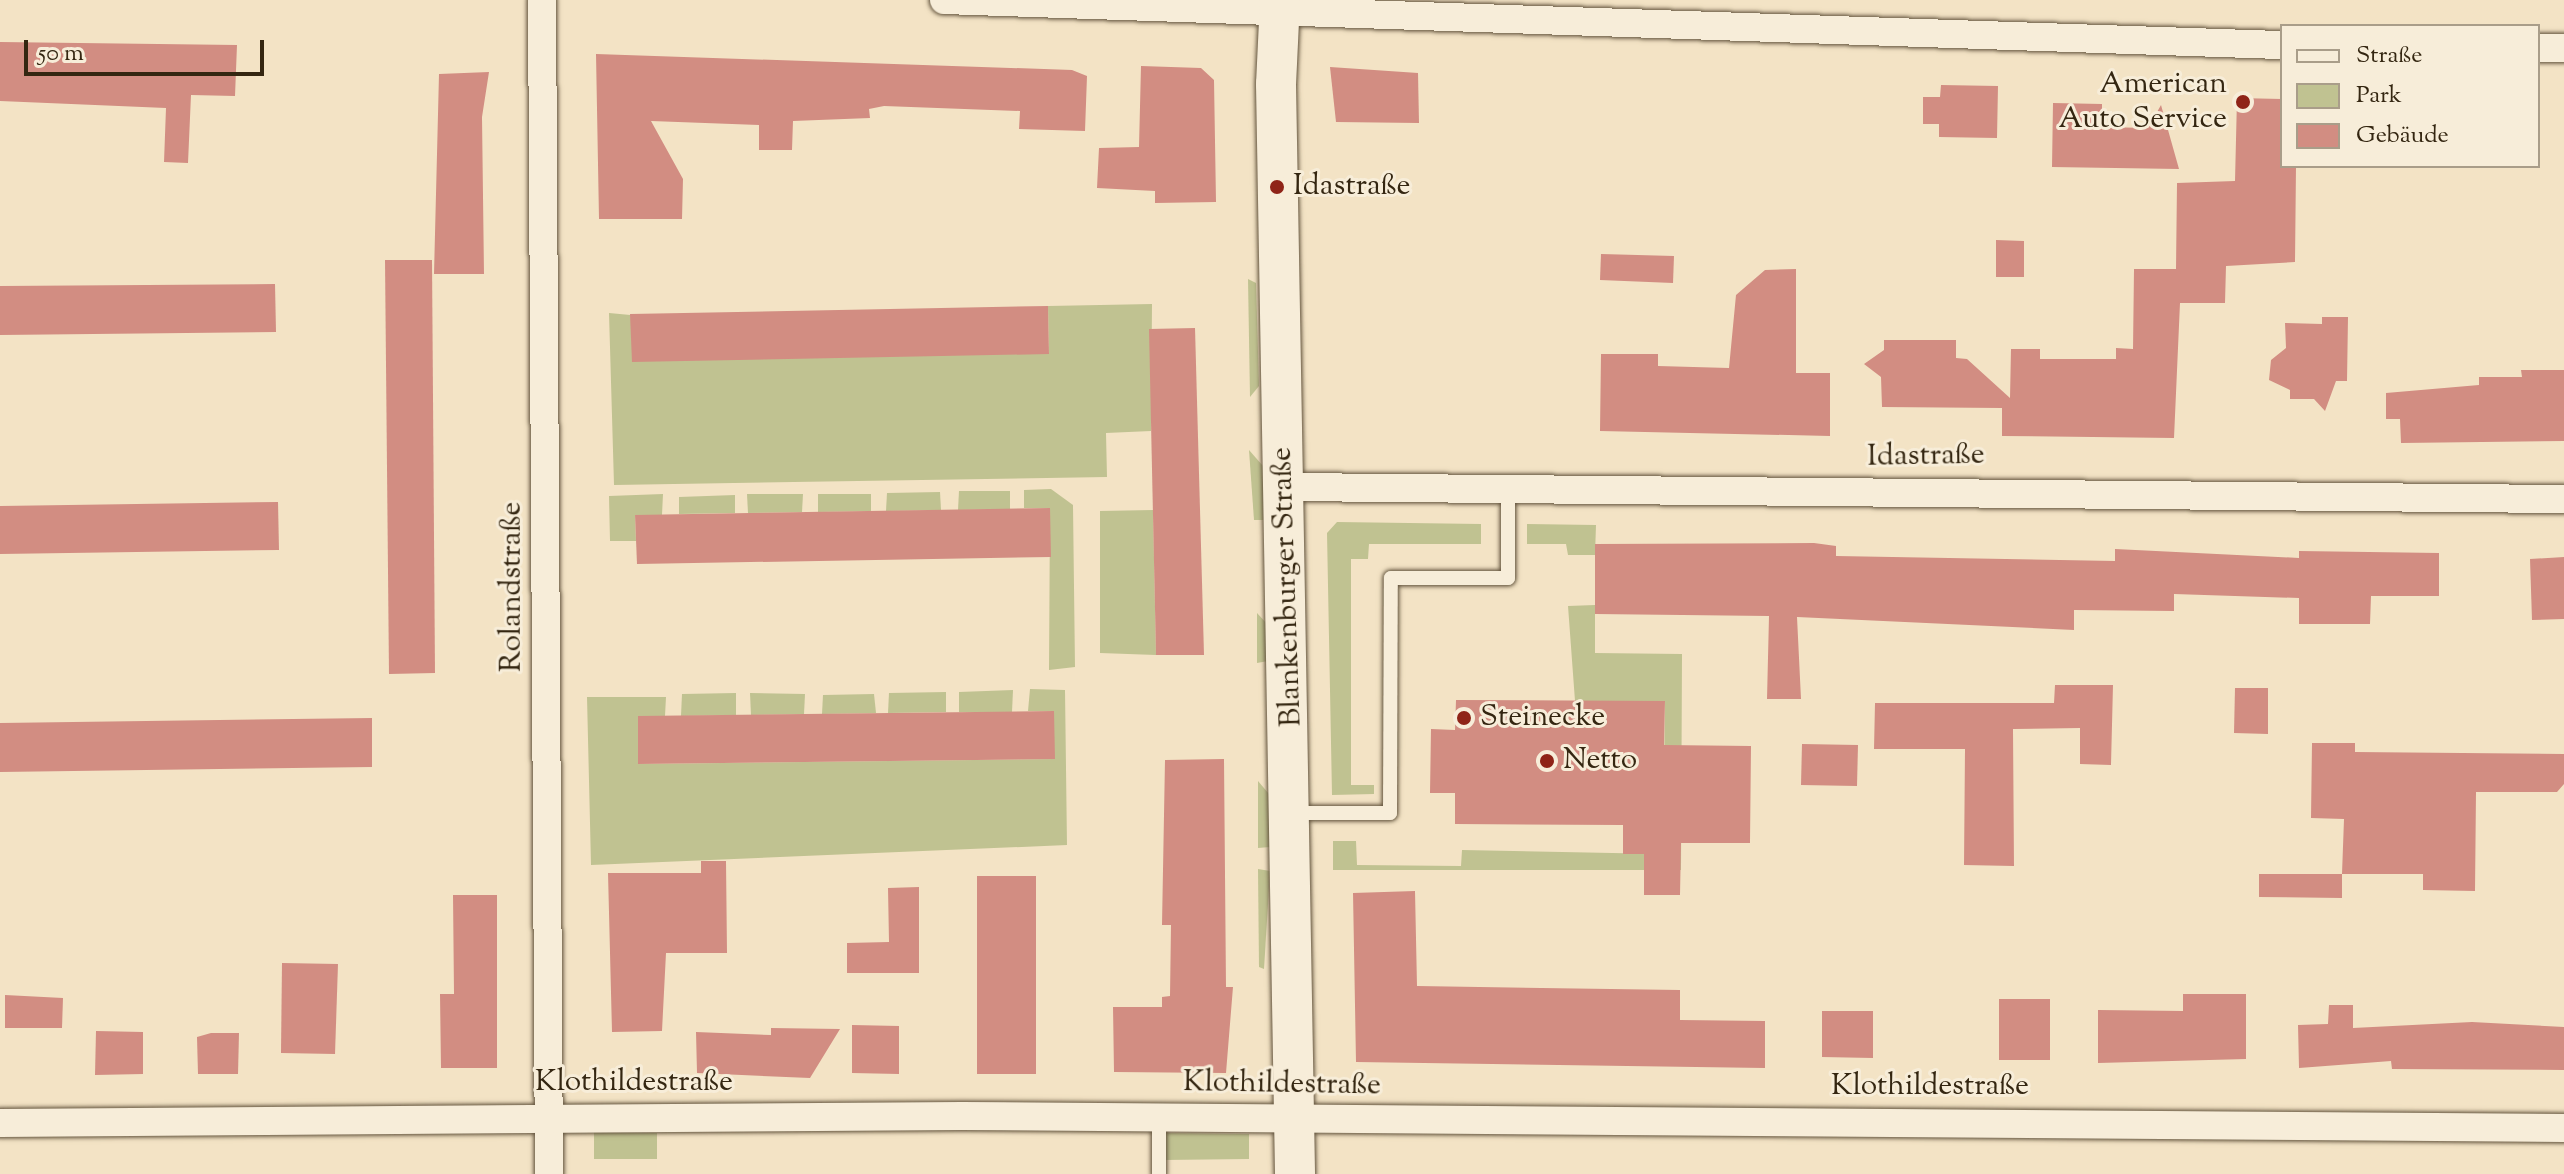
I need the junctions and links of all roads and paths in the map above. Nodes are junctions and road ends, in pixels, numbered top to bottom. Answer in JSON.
{"nodes":[{"id":1,"x":542,"y":0,"type":"edge"},
{"id":2,"x":944,"y":0,"type":"edge"},
{"id":3,"x":1279,"y":6,"type":"edge"},
{"id":4,"x":2280,"y":45,"type":"edge"},
{"id":5,"x":2540,"y":48,"type":"edge"},
{"id":6,"x":2564,"y":48,"type":"edge"},
{"id":7,"x":1288,"y":487,"type":"junction"},
{"id":8,"x":1508,"y":488,"type":"junction"},
{"id":9,"x":2564,"y":499,"type":"edge"},
{"id":10,"x":1292,"y":813,"type":"junction"},
{"id":11,"x":548,"y":1118,"type":"junction"},
{"id":12,"x":1159,"y":1118,"type":"junction"},
{"id":13,"x":1295,"y":1121,"type":"junction"},
{"id":14,"x":0,"y":1123,"type":"edge"},
{"id":15,"x":2564,"y":1128,"type":"edge"},
{"id":16,"x":549,"y":1174,"type":"edge"},
{"id":17,"x":1159,"y":1174,"type":"edge"},
{"id":18,"x":1295,"y":1174,"type":"edge"}],
"edges":[{"from":1,"to":11,"type":"street","name":"Rolandstraße"},
{"from":2,"to":3,"type":"street"},
{"from":3,"to":4,"type":"street"},
{"from":3,"to":7,"type":"main road","name":"Blankenburger Straße"},
{"from":5,"to":6,"type":"street"},
{"from":7,"to":8,"type":"street","name":"Idastraße"},
{"from":7,"to":10,"type":"main road","name":"Blankenburger Straße"},
{"from":8,"to":9,"type":"street","name":"Idastraße"},
{"from":8,"to":10,"type":"lane"},
{"from":10,"to":13,"type":"main road","name":"Blankenburger Straße"},
{"from":11,"to":12,"type":"street","name":"Klothildestraße"},
{"from":11,"to":14,"type":"street","name":"Klothildestraße"},
{"from":11,"to":16,"type":"street","name":"Rolandstraße"},
{"from":12,"to":13,"type":"street","name":"Klothildestraße"},
{"from":12,"to":17,"type":"lane"},
{"from":13,"to":15,"type":"street","name":"Klothildestraße"},
{"from":13,"to":18,"type":"main road","name":"Blankenburger Straße"}]}
